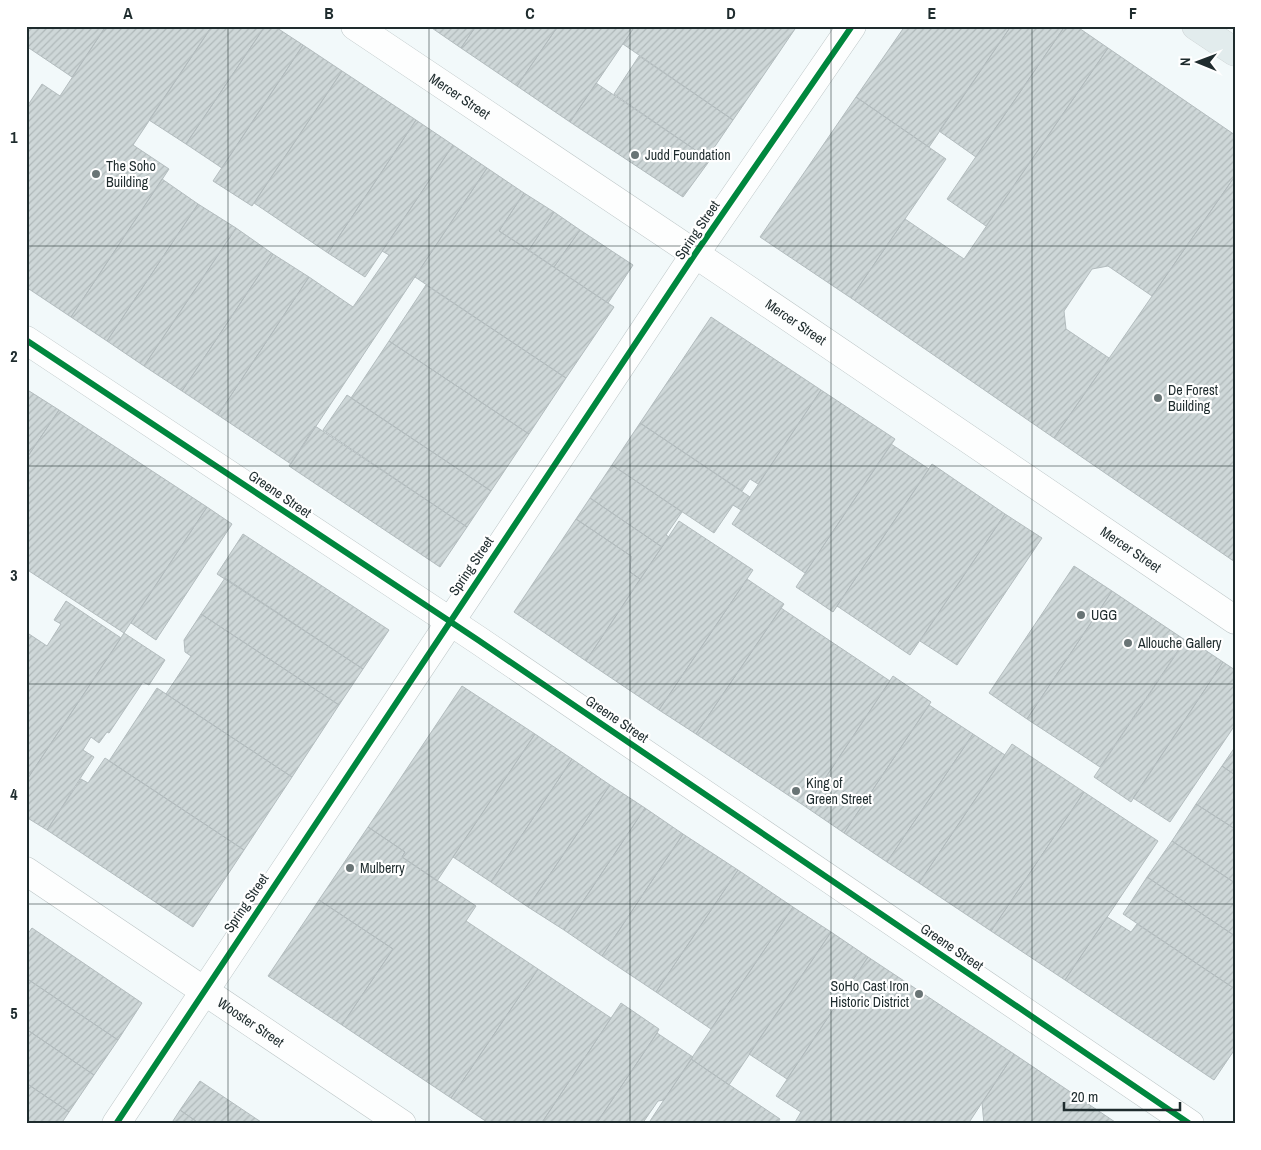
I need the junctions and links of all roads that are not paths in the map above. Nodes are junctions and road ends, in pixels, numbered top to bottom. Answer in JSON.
{"nodes":[{"id":1,"x":355,"y":26,"type":"edge"},
{"id":2,"x":852,"y":26,"type":"edge"},
{"id":3,"x":1196,"y":26,"type":"edge"},
{"id":4,"x":1235,"y":52,"type":"edge"},
{"id":5,"x":695,"y":254,"type":"junction"},
{"id":6,"x":26,"y":340,"type":"edge"},
{"id":7,"x":1235,"y":620,"type":"edge"},
{"id":8,"x":449,"y":621,"type":"junction"},
{"id":9,"x":26,"y":871,"type":"edge"},
{"id":10,"x":204,"y":989,"type":"junction"},
{"id":11,"x":116,"y":1124,"type":"edge"},
{"id":12,"x":402,"y":1124,"type":"edge"},
{"id":13,"x":1190,"y":1124,"type":"edge"}],
"edges":[{"from":1,"to":5,"type":"street","name":"Mercer Street"},
{"from":2,"to":5,"type":"street","name":"Spring Street"},
{"from":3,"to":4,"type":"main road"},
{"from":5,"to":7,"type":"street","name":"Mercer Street"},
{"from":5,"to":8,"type":"street","name":"Spring Street"},
{"from":6,"to":8,"type":"street","name":"Greene Street"},
{"from":8,"to":10,"type":"street","name":"Spring Street"},
{"from":8,"to":13,"type":"street","name":"Greene Street"},
{"from":9,"to":10,"type":"street","name":"Wooster Street"},
{"from":10,"to":11,"type":"street","name":"Spring Street"},
{"from":10,"to":12,"type":"street","name":"Wooster Street"}]}
